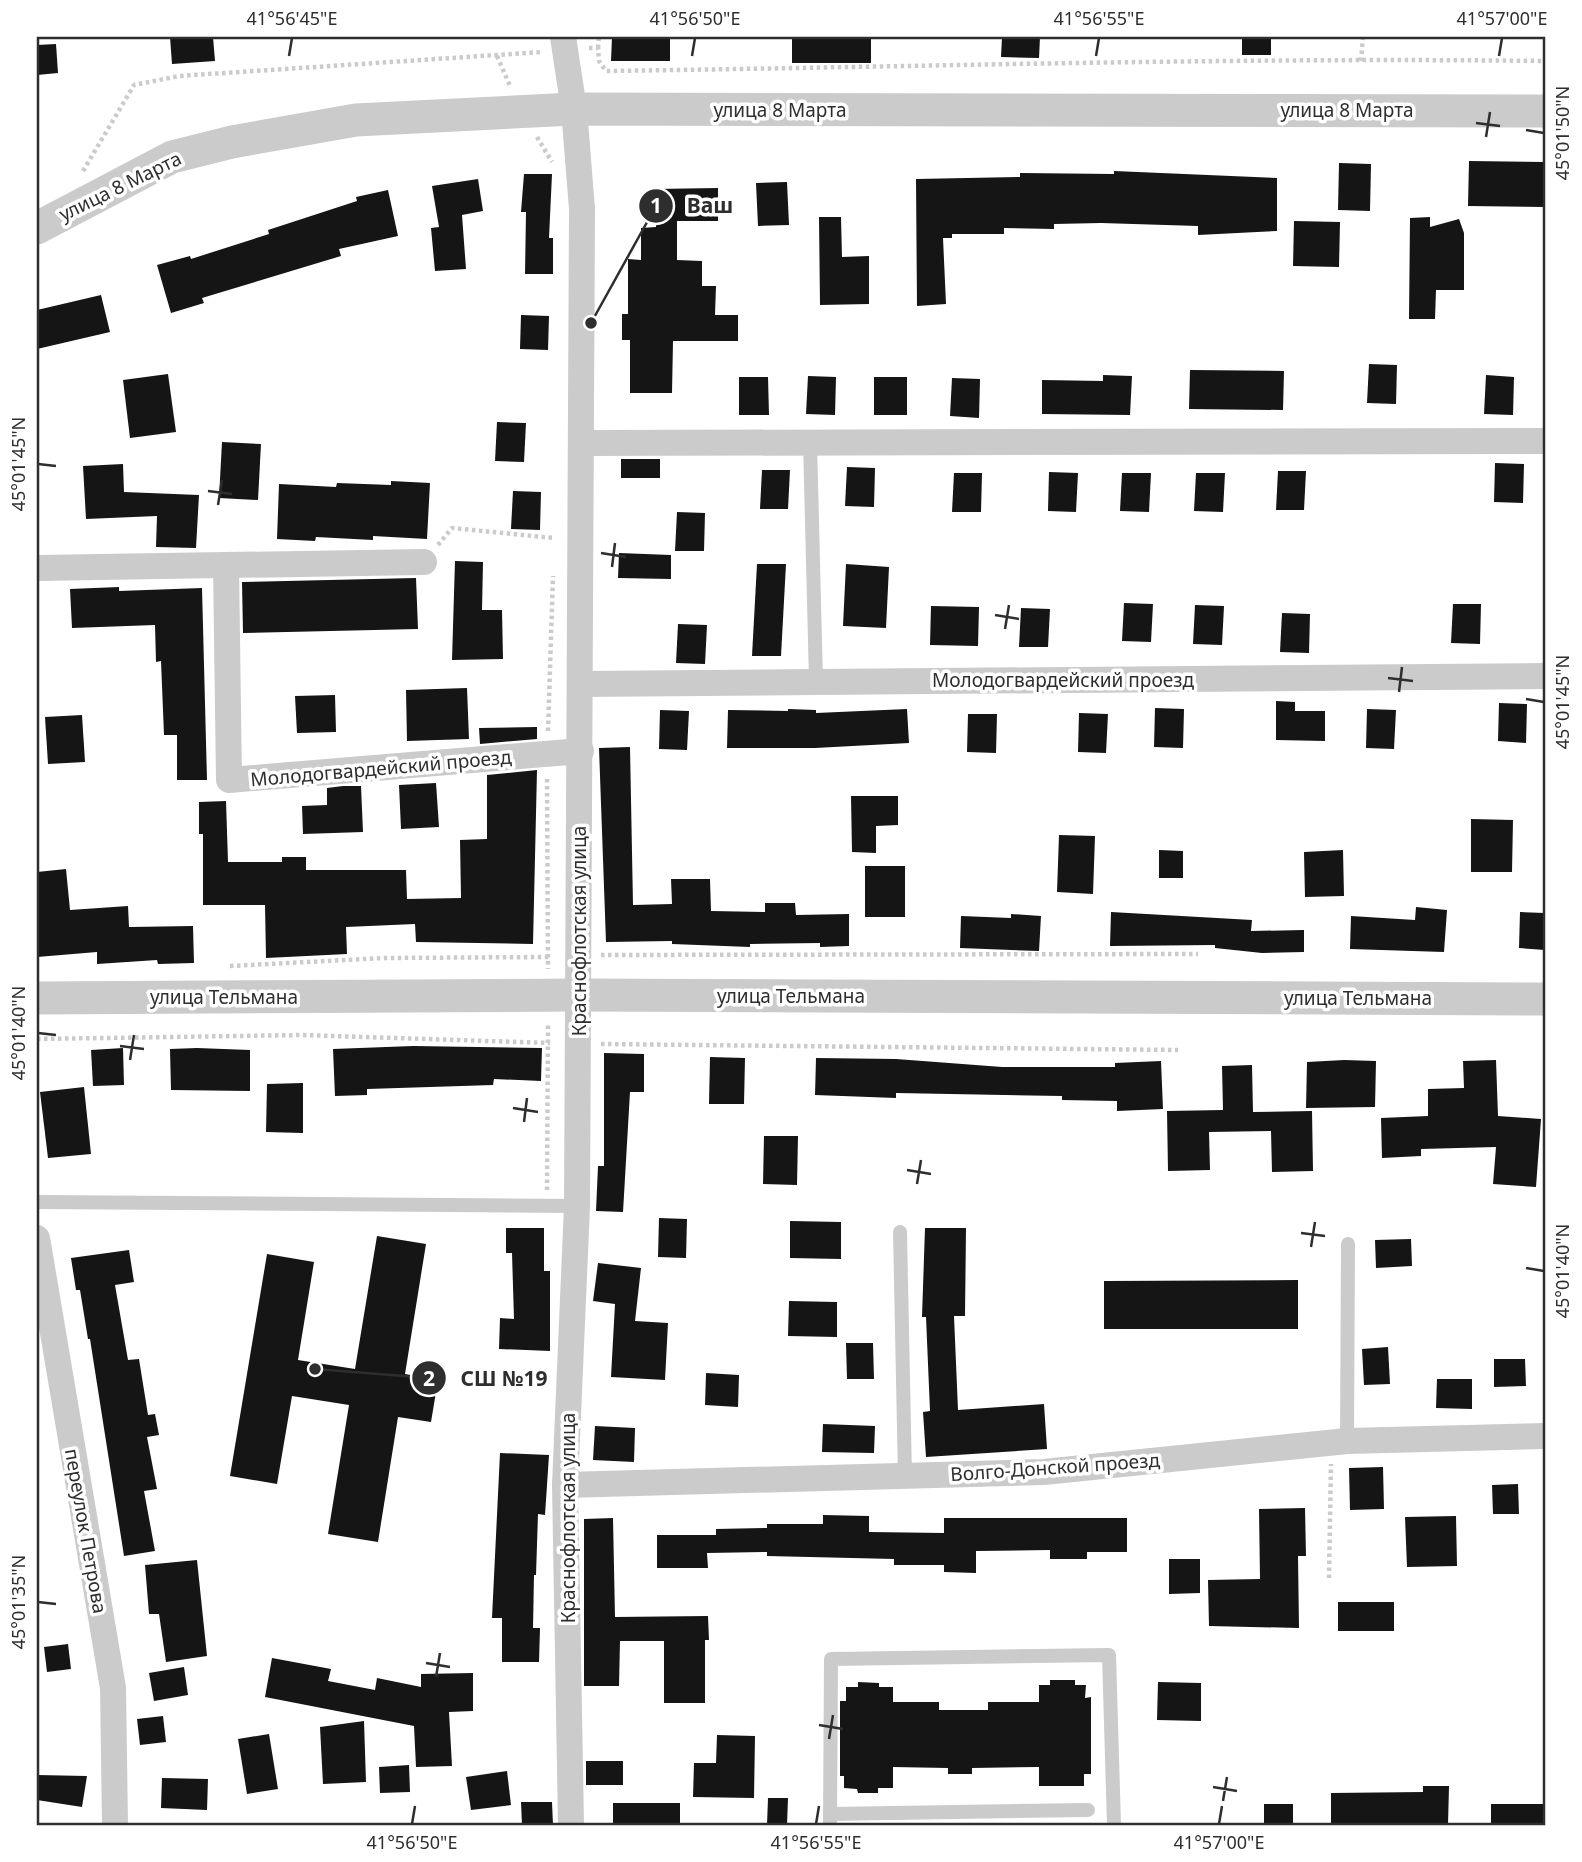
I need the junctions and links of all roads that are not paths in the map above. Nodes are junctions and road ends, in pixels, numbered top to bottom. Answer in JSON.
{"nodes":[{"id":1,"x":563,"y":44,"type":"edge"},
{"id":2,"x":574,"y":109,"type":"junction"},
{"id":3,"x":1545,"y":111,"type":"edge"},
{"id":4,"x":37,"y":228,"type":"edge"},
{"id":5,"x":1545,"y":441,"type":"edge"},
{"id":6,"x":810,"y":442,"type":"junction"},
{"id":7,"x":583,"y":443,"type":"junction"},
{"id":8,"x":424,"y":562,"type":"road end"},
{"id":9,"x":226,"y":565,"type":"junction"},
{"id":10,"x":37,"y":568,"type":"edge"},
{"id":11,"x":1545,"y":676,"type":"edge"},
{"id":12,"x":816,"y":681,"type":"junction"},
{"id":13,"x":581,"y":684,"type":"junction"},
{"id":14,"x":581,"y":751,"type":"junction"},
{"id":15,"x":564,"y":995,"type":"junction"},
{"id":16,"x":37,"y":998,"type":"edge"},
{"id":17,"x":1545,"y":999,"type":"edge"},
{"id":18,"x":37,"y":1202,"type":"edge"},
{"id":19,"x":577,"y":1206,"type":"junction"},
{"id":20,"x":900,"y":1233,"type":"dead end"},
{"id":21,"x":37,"y":1238,"type":"edge"},
{"id":22,"x":1348,"y":1244,"type":"dead end"},
{"id":23,"x":1545,"y":1436,"type":"edge"},
{"id":24,"x":1339,"y":1442,"type":"junction"},
{"id":25,"x":905,"y":1476,"type":"junction"},
{"id":26,"x":565,"y":1485,"type":"junction"},
{"id":27,"x":1088,"y":1810,"type":"dead end"},
{"id":28,"x":831,"y":1819,"type":"edge"},
{"id":29,"x":115,"y":1825,"type":"edge"},
{"id":30,"x":571,"y":1825,"type":"edge"},
{"id":31,"x":1114,"y":1825,"type":"edge"}],
"edges":[{"from":1,"to":2,"type":"street","name":"Краснофлотская улица"},
{"from":2,"to":3,"type":"street","name":"улица 8 Марта"},
{"from":2,"to":4,"type":"street","name":"улица 8 Марта"},
{"from":2,"to":7,"type":"street","name":"Краснофлотская улица"},
{"from":5,"to":6,"type":"street"},
{"from":6,"to":7,"type":"street"},
{"from":6,"to":12,"type":"lane"},
{"from":7,"to":13,"type":"street","name":"Краснофлотская улица"},
{"from":8,"to":9,"type":"street"},
{"from":9,"to":10,"type":"street"},
{"from":9,"to":14,"type":"street","name":"Молодогвардейский проезд"},
{"from":11,"to":12,"type":"street","name":"Молодогвардейский проезд"},
{"from":12,"to":13,"type":"street","name":"Молодогвардейский проезд"},
{"from":13,"to":14,"type":"street","name":"Краснофлотская улица"},
{"from":14,"to":15,"type":"street","name":"Краснофлотская улица"},
{"from":15,"to":16,"type":"street","name":"улица Тельмана"},
{"from":15,"to":17,"type":"street","name":"улица Тельмана"},
{"from":15,"to":19,"type":"street","name":"Краснофлотская улица"},
{"from":18,"to":19,"type":"lane"},
{"from":19,"to":26,"type":"street","name":"Краснофлотская улица"},
{"from":20,"to":25,"type":"lane"},
{"from":21,"to":29,"type":"street","name":"переулок Петрова"},
{"from":22,"to":24,"type":"lane"},
{"from":23,"to":24,"type":"street","name":"Волго-Донской проезд"},
{"from":24,"to":25,"type":"street","name":"Волго-Донской проезд"},
{"from":25,"to":26,"type":"street","name":"Волго-Донской проезд"},
{"from":26,"to":30,"type":"street","name":"Краснофлотская улица"},
{"from":27,"to":28,"type":"lane"},
{"from":28,"to":31,"type":"lane"}]}
